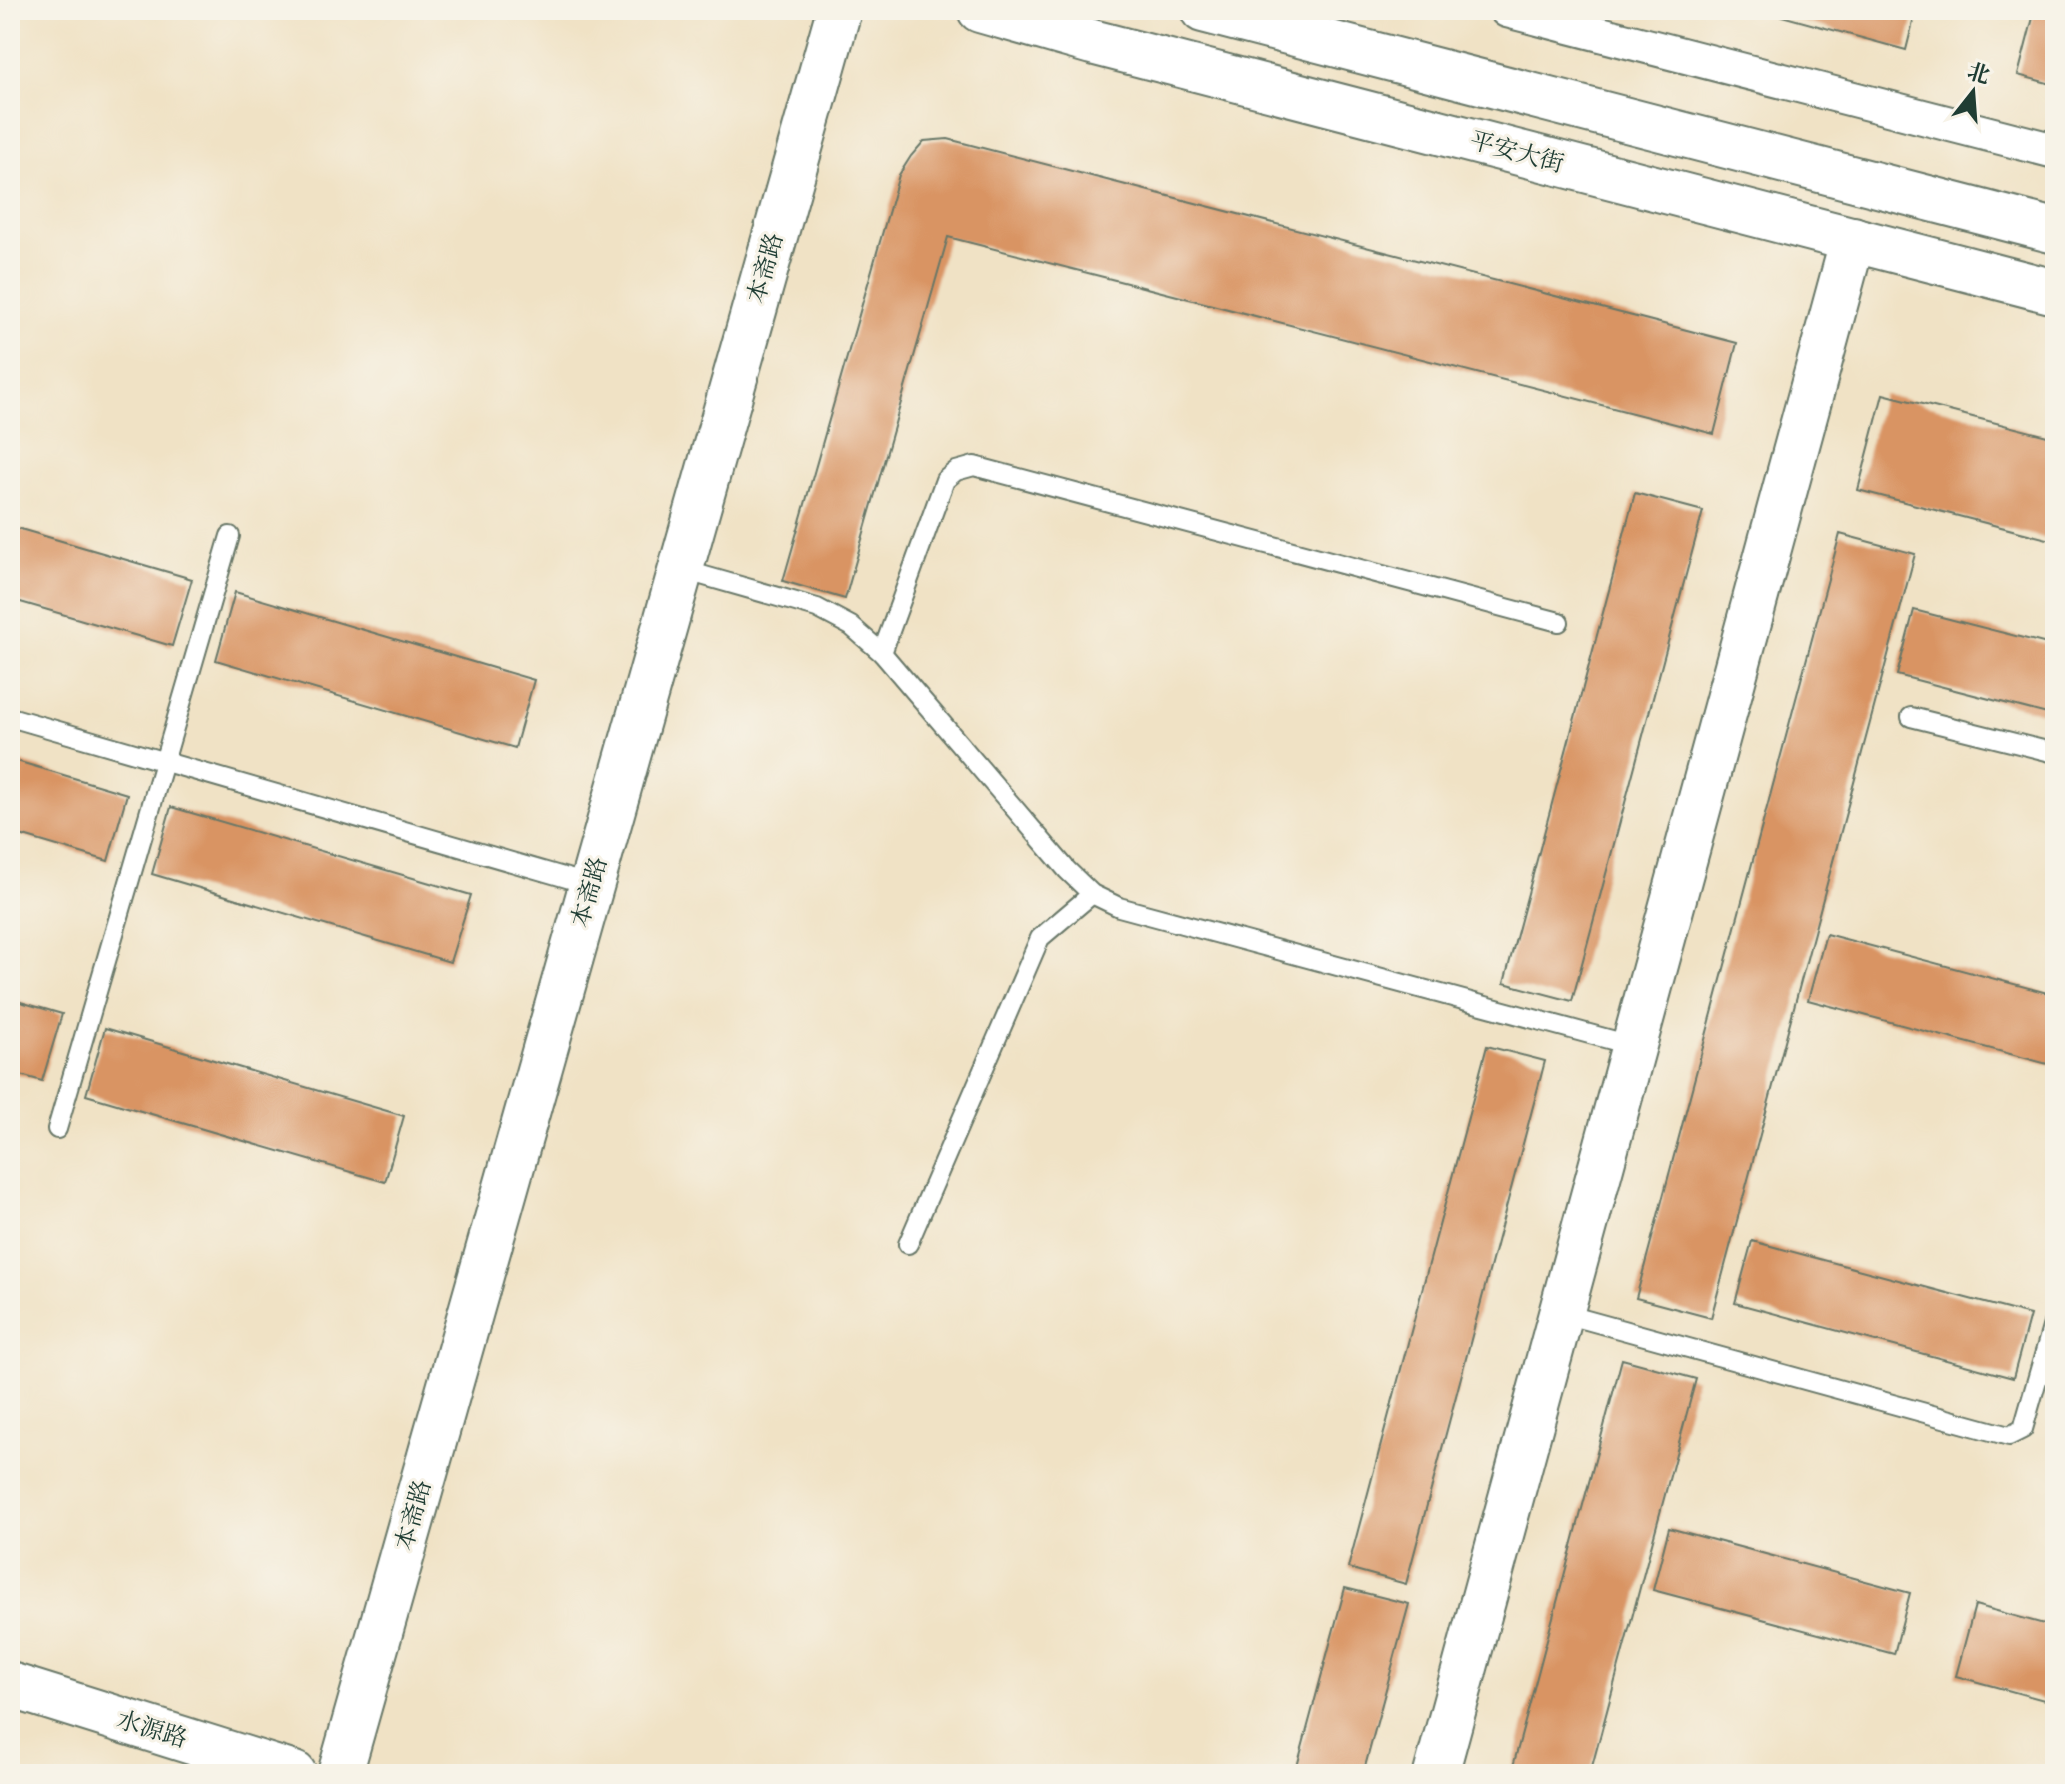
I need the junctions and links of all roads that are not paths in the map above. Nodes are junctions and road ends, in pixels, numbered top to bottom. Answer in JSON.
{"nodes":[{"id":1,"x":839,"y":10,"type":"edge"},
{"id":2,"x":980,"y":10,"type":"edge"},
{"id":3,"x":1203,"y":10,"type":"edge"},
{"id":4,"x":1507,"y":10,"type":"edge"},
{"id":5,"x":2055,"y":151,"type":"edge"},
{"id":6,"x":2055,"y":231,"type":"edge"},
{"id":7,"x":1853,"y":239,"type":"junction"},
{"id":8,"x":2055,"y":292,"type":"edge"},
{"id":9,"x":230,"y":536,"type":"dead end"},
{"id":10,"x":680,"y":569,"type":"junction"},
{"id":11,"x":1559,"y":622,"type":"dead end"},
{"id":12,"x":882,"y":653,"type":"junction"},
{"id":13,"x":10,"y":717,"type":"edge"},
{"id":14,"x":1911,"y":717,"type":"dead end"},
{"id":15,"x":2055,"y":753,"type":"edge"},
{"id":16,"x":164,"y":762,"type":"junction"},
{"id":17,"x":591,"y":885,"type":"junction"},
{"id":18,"x":1092,"y":894,"type":"junction"},
{"id":19,"x":1634,"y":1046,"type":"junction"},
{"id":20,"x":57,"y":1129,"type":"dead end"},
{"id":21,"x":908,"y":1244,"type":"dead end"},
{"id":22,"x":1561,"y":1313,"type":"junction"},
{"id":23,"x":2055,"y":1317,"type":"edge"},
{"id":24,"x":10,"y":1685,"type":"edge"},
{"id":25,"x":294,"y":1774,"type":"edge"},
{"id":26,"x":340,"y":1774,"type":"edge"},
{"id":27,"x":1436,"y":1774,"type":"edge"}],
"edges":[{"from":1,"to":10,"type":"street","name":"本斋路"},
{"from":2,"to":7,"type":"street","name":"平安大街"},
{"from":3,"to":6,"type":"street"},
{"from":4,"to":5,"type":"street"},
{"from":7,"to":8,"type":"street","name":"平安大街"},
{"from":7,"to":19,"type":"street"},
{"from":9,"to":16,"type":"lane"},
{"from":10,"to":12,"type":"lane"},
{"from":10,"to":17,"type":"street","name":"本斋路"},
{"from":11,"to":12,"type":"lane"},
{"from":12,"to":18,"type":"lane"},
{"from":13,"to":16,"type":"lane"},
{"from":14,"to":15,"type":"lane"},
{"from":16,"to":17,"type":"lane"},
{"from":16,"to":20,"type":"lane"},
{"from":17,"to":26,"type":"street","name":"本斋路"},
{"from":18,"to":19,"type":"lane"},
{"from":18,"to":21,"type":"lane"},
{"from":19,"to":22,"type":"street"},
{"from":22,"to":23,"type":"lane"},
{"from":22,"to":27,"type":"street"},
{"from":24,"to":25,"type":"street","name":"水源路"}]}
